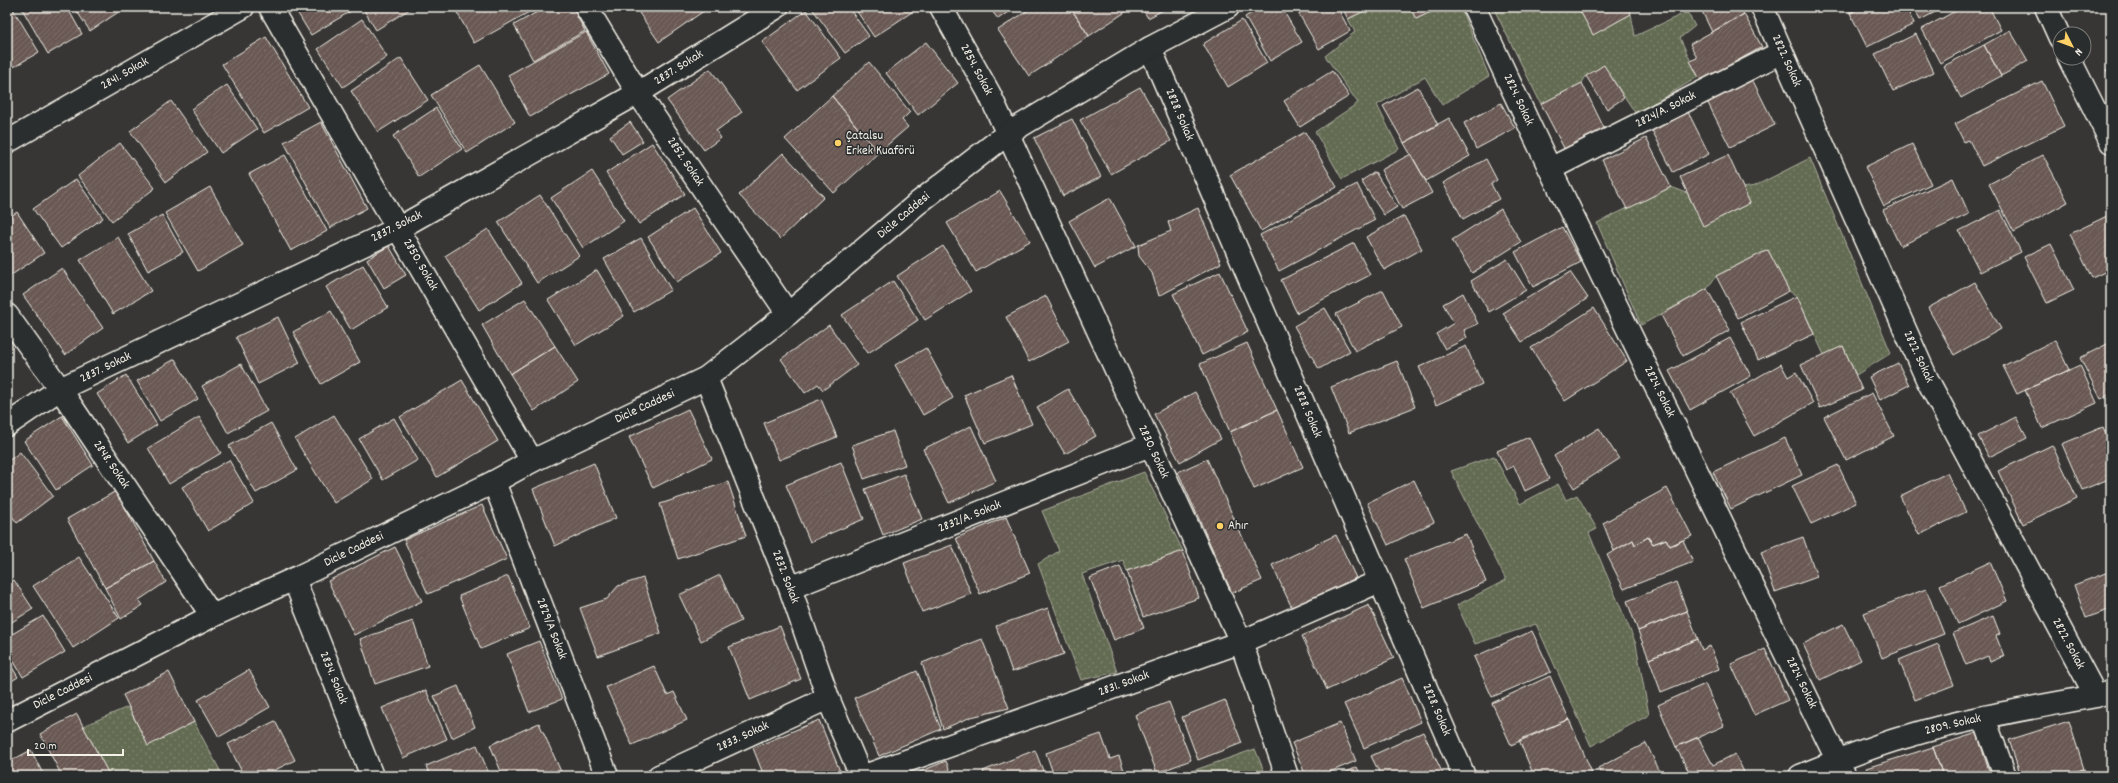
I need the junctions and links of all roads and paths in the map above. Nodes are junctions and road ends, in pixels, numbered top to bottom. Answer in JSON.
{"nodes":[{"id":1,"x":243,"y":7,"type":"edge"},
{"id":2,"x":270,"y":7,"type":"edge"},
{"id":3,"x":586,"y":7,"type":"edge"},
{"id":4,"x":777,"y":7,"type":"edge"},
{"id":5,"x":941,"y":7,"type":"edge"},
{"id":6,"x":1228,"y":7,"type":"edge"},
{"id":7,"x":1474,"y":7,"type":"edge"},
{"id":8,"x":1762,"y":7,"type":"edge"},
{"id":9,"x":2046,"y":7,"type":"edge"},
{"id":10,"x":2055,"y":26,"type":"edge"},
{"id":11,"x":1150,"y":48,"type":"junction"},
{"id":12,"x":1782,"y":52,"type":"junction"},
{"id":13,"x":2073,"y":66,"type":"edge"},
{"id":14,"x":638,"y":93,"type":"junction"},
{"id":15,"x":1007,"y":134,"type":"junction"},
{"id":16,"x":7,"y":142,"type":"edge"},
{"id":17,"x":2111,"y":142,"type":"edge"},
{"id":18,"x":1550,"y":169,"type":"junction"},
{"id":19,"x":398,"y":228,"type":"junction"},
{"id":20,"x":788,"y":314,"type":"junction"},
{"id":21,"x":7,"y":315,"type":"edge"},
{"id":22,"x":706,"y":378,"type":"junction"},
{"id":23,"x":60,"y":389,"type":"junction"},
{"id":24,"x":7,"y":425,"type":"edge"},
{"id":25,"x":1150,"y":445,"type":"junction"},
{"id":26,"x":532,"y":461,"type":"junction"},
{"id":27,"x":494,"y":482,"type":"junction"},
{"id":28,"x":294,"y":579,"type":"junction"},
{"id":29,"x":1380,"y":581,"type":"junction"},
{"id":30,"x":790,"y":588,"type":"junction"},
{"id":31,"x":212,"y":616,"type":"junction"},
{"id":32,"x":1241,"y":642,"type":"junction"},
{"id":33,"x":2103,"y":693,"type":"edge"},
{"id":34,"x":828,"y":698,"type":"junction"},
{"id":35,"x":1984,"y":718,"type":"junction"},
{"id":36,"x":7,"y":721,"type":"edge"},
{"id":37,"x":1842,"y":768,"type":"edge"},
{"id":38,"x":372,"y":776,"type":"edge"},
{"id":39,"x":607,"y":776,"type":"edge"},
{"id":40,"x":659,"y":776,"type":"edge"},
{"id":41,"x":863,"y":776,"type":"edge"},
{"id":42,"x":1287,"y":776,"type":"edge"},
{"id":43,"x":1464,"y":776,"type":"edge"},
{"id":44,"x":1800,"y":776,"type":"edge"},
{"id":45,"x":2006,"y":776,"type":"edge"}],
"edges":[{"from":1,"to":16,"type":"street","name":"2841. Sokak"},
{"from":2,"to":19,"type":"street","name":"2850. Sokak"},
{"from":3,"to":14,"type":"street","name":"2852. Sokak"},
{"from":4,"to":14,"type":"street","name":"2837. Sokak"},
{"from":5,"to":15,"type":"street","name":"2854. Sokak"},
{"from":6,"to":11,"type":"street","name":"Dicle Caddesi"},
{"from":7,"to":18,"type":"street","name":"2824. Sokak"},
{"from":8,"to":12,"type":"street","name":"2822. Sokak"},
{"from":9,"to":10,"type":"street"},
{"from":11,"to":15,"type":"street","name":"Dicle Caddesi"},
{"from":11,"to":29,"type":"street","name":"2828. Sokak"},
{"from":12,"to":18,"type":"street","name":"2824/A. Sokak"},
{"from":12,"to":33,"type":"street","name":"2822. Sokak"},
{"from":13,"to":17,"type":"street"},
{"from":14,"to":19,"type":"street","name":"2837. Sokak"},
{"from":14,"to":20,"type":"street","name":"2852. Sokak"},
{"from":15,"to":20,"type":"street","name":"Dicle Caddesi"},
{"from":15,"to":25,"type":"street","name":"2830. Sokak"},
{"from":18,"to":37,"type":"street","name":"2824. Sokak"},
{"from":19,"to":23,"type":"street","name":"2837. Sokak"},
{"from":19,"to":26,"type":"street","name":"2850. Sokak"},
{"from":20,"to":22,"type":"street","name":"Dicle Caddesi"},
{"from":21,"to":23,"type":"street","name":"2848. Sokak"},
{"from":22,"to":26,"type":"street","name":"Dicle Caddesi"},
{"from":22,"to":30,"type":"street","name":"2832. Sokak"},
{"from":23,"to":24,"type":"street","name":"2837. Sokak"},
{"from":23,"to":31,"type":"street","name":"2848. Sokak"},
{"from":25,"to":30,"type":"street","name":"2832/A. Sokak"},
{"from":25,"to":32,"type":"street","name":"2830. Sokak"},
{"from":26,"to":27,"type":"street","name":"Dicle Caddesi"},
{"from":27,"to":28,"type":"street","name":"Dicle Caddesi"},
{"from":27,"to":39,"type":"street","name":"2829/A Sokak"},
{"from":28,"to":31,"type":"street","name":"Dicle Caddesi"},
{"from":28,"to":38,"type":"street","name":"2834. Sokak"},
{"from":29,"to":32,"type":"street","name":"2831. Sokak"},
{"from":29,"to":43,"type":"street","name":"2828. Sokak"},
{"from":30,"to":34,"type":"street","name":"2832. Sokak"},
{"from":31,"to":36,"type":"street","name":"Dicle Caddesi"},
{"from":32,"to":41,"type":"street","name":"2831. Sokak"},
{"from":32,"to":42,"type":"street","name":"2830. Sokak"},
{"from":33,"to":35,"type":"street","name":"2809. Sokak"},
{"from":34,"to":40,"type":"street","name":"2833. Sokak"},
{"from":34,"to":41,"type":"street","name":"2832. Sokak"},
{"from":35,"to":37,"type":"street","name":"2809. Sokak"},
{"from":35,"to":45,"type":"street"},
{"from":37,"to":44,"type":"street","name":"2809. Sokak"}]}
